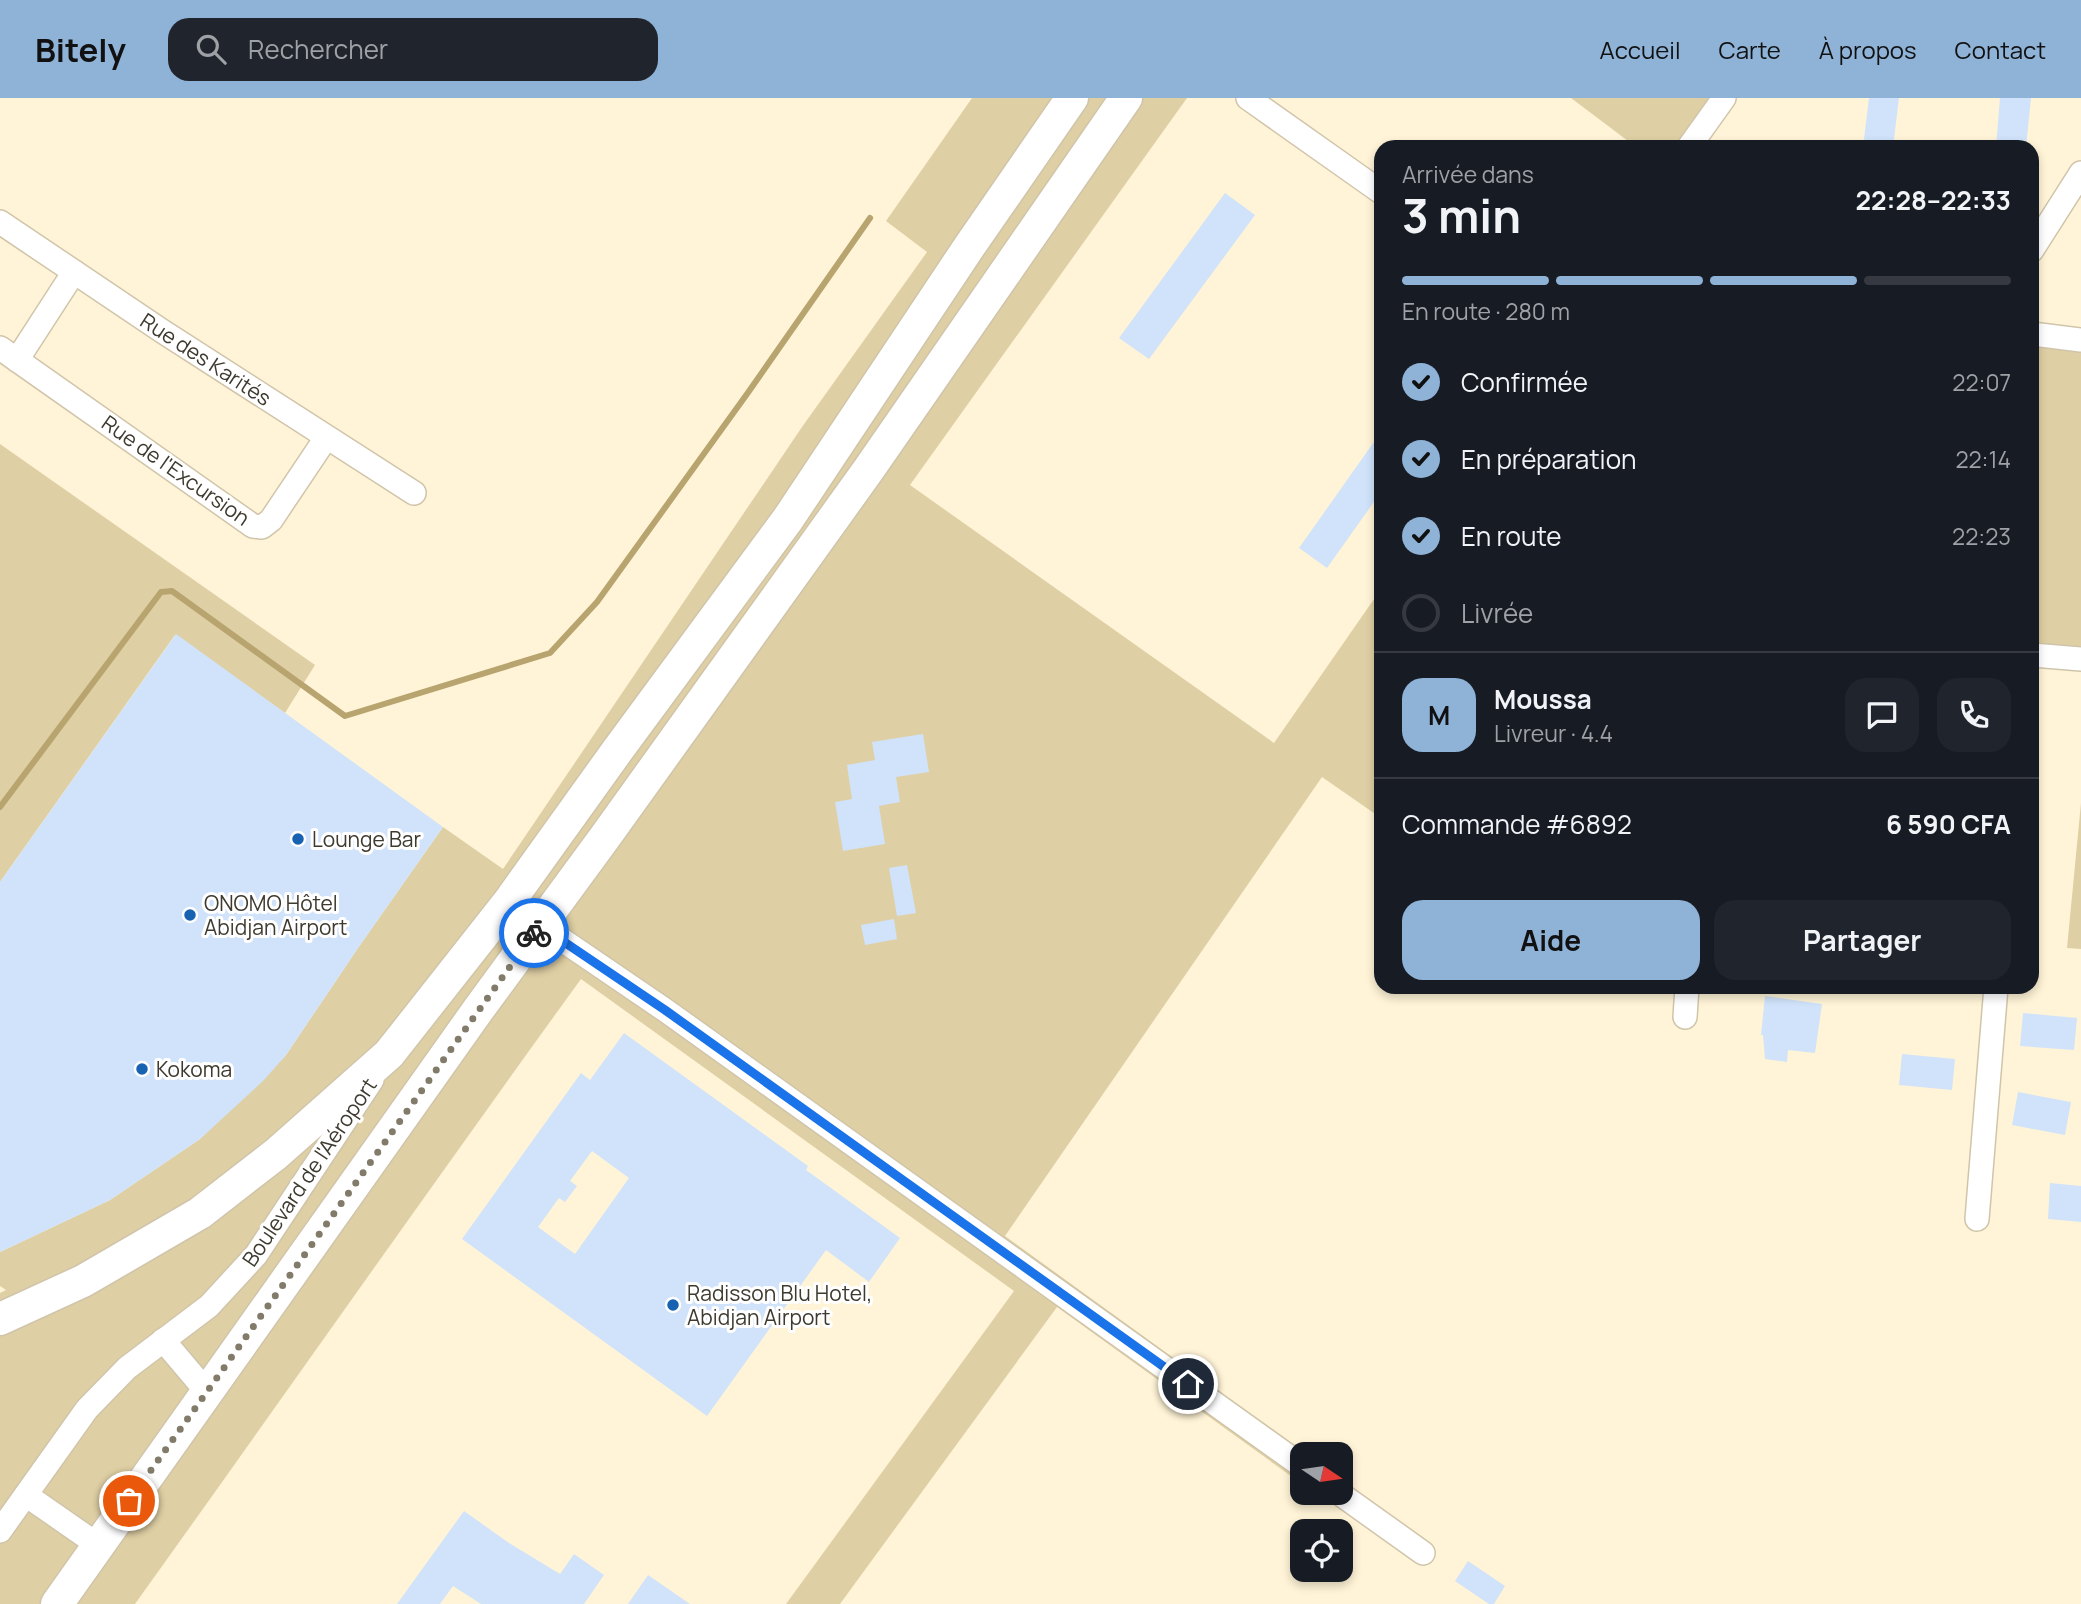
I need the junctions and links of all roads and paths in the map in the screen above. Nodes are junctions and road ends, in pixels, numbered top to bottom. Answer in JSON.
{"nodes":[{"id":1,"x":1072,"y":98,"type":"edge"},
{"id":2,"x":1126,"y":98,"type":"edge"},
{"id":3,"x":1248,"y":98,"type":"edge"},
{"id":4,"x":1724,"y":98,"type":"edge"},
{"id":5,"x":1694,"y":140,"type":"edge"},
{"id":6,"x":2081,"y":173,"type":"edge"},
{"id":7,"x":1374,"y":187,"type":"edge"},
{"id":8,"x":0,"y":222,"type":"edge"},
{"id":9,"x":2039,"y":239,"type":"edge"},
{"id":10,"x":74,"y":272,"type":"junction"},
{"id":11,"x":2039,"y":335,"type":"edge"},
{"id":12,"x":2081,"y":340,"type":"edge"},
{"id":13,"x":9,"y":354,"type":"edge"},
{"id":14,"x":326,"y":438,"type":"junction"},
{"id":15,"x":414,"y":492,"type":"dead end"},
{"id":16,"x":2039,"y":656,"type":"edge"},
{"id":17,"x":2081,"y":659,"type":"edge"},
{"id":18,"x":508,"y":904,"type":"junction"},
{"id":19,"x":539,"y":925,"type":"junction"},
{"id":20,"x":438,"y":994,"type":"junction"},
{"id":21,"x":1687,"y":994,"type":"edge"},
{"id":22,"x":1995,"y":994,"type":"edge"},
{"id":23,"x":1685,"y":1017,"type":"dead end"},
{"id":24,"x":470,"y":1021,"type":"junction"},
{"id":25,"x":389,"y":1054,"type":"junction"},
{"id":26,"x":1977,"y":1219,"type":"dead end"},
{"id":27,"x":0,"y":1319,"type":"edge"},
{"id":28,"x":163,"y":1340,"type":"junction"},
{"id":29,"x":207,"y":1392,"type":"junction"},
{"id":30,"x":1290,"y":1457,"type":"edge"},
{"id":31,"x":26,"y":1494,"type":"junction"},
{"id":32,"x":1353,"y":1503,"type":"edge"},
{"id":33,"x":0,"y":1531,"type":"edge"},
{"id":34,"x":98,"y":1545,"type":"junction"},
{"id":35,"x":1423,"y":1553,"type":"dead end"},
{"id":36,"x":57,"y":1604,"type":"edge"}],
"edges":[{"from":1,"to":18,"type":"main road"},
{"from":2,"to":19,"type":"main road"},
{"from":3,"to":7,"type":"street"},
{"from":4,"to":5,"type":"street"},
{"from":6,"to":9,"type":"street"},
{"from":8,"to":10,"type":"street","name":"Rue des Karités"},
{"from":10,"to":13,"type":"street"},
{"from":10,"to":14,"type":"street","name":"Rue des Karités"},
{"from":11,"to":12,"type":"street"},
{"from":13,"to":14,"type":"street","name":"Rue de l'Excursion"},
{"from":14,"to":15,"type":"street","name":"Rue des Karités"},
{"from":16,"to":17,"type":"street"},
{"from":18,"to":19,"type":"street"},
{"from":18,"to":20,"type":"main road"},
{"from":19,"to":24,"type":"main road"},
{"from":19,"to":30,"type":"street"},
{"from":20,"to":24,"type":"main road"},
{"from":20,"to":25,"type":"main road"},
{"from":21,"to":23,"type":"street"},
{"from":22,"to":26,"type":"street"},
{"from":24,"to":29,"type":"main road"},
{"from":25,"to":27,"type":"main road"},
{"from":25,"to":28,"type":"street","name":"Boulevard de l'Aéroport"},
{"from":28,"to":29,"type":"street"},
{"from":28,"to":31,"type":"street","name":"Boulevard de l'Aéroport"},
{"from":29,"to":34,"type":"main road"},
{"from":31,"to":33,"type":"street","name":"Boulevard de l'Aéroport"},
{"from":31,"to":34,"type":"street"},
{"from":32,"to":35,"type":"street"},
{"from":34,"to":36,"type":"main road"}]}
